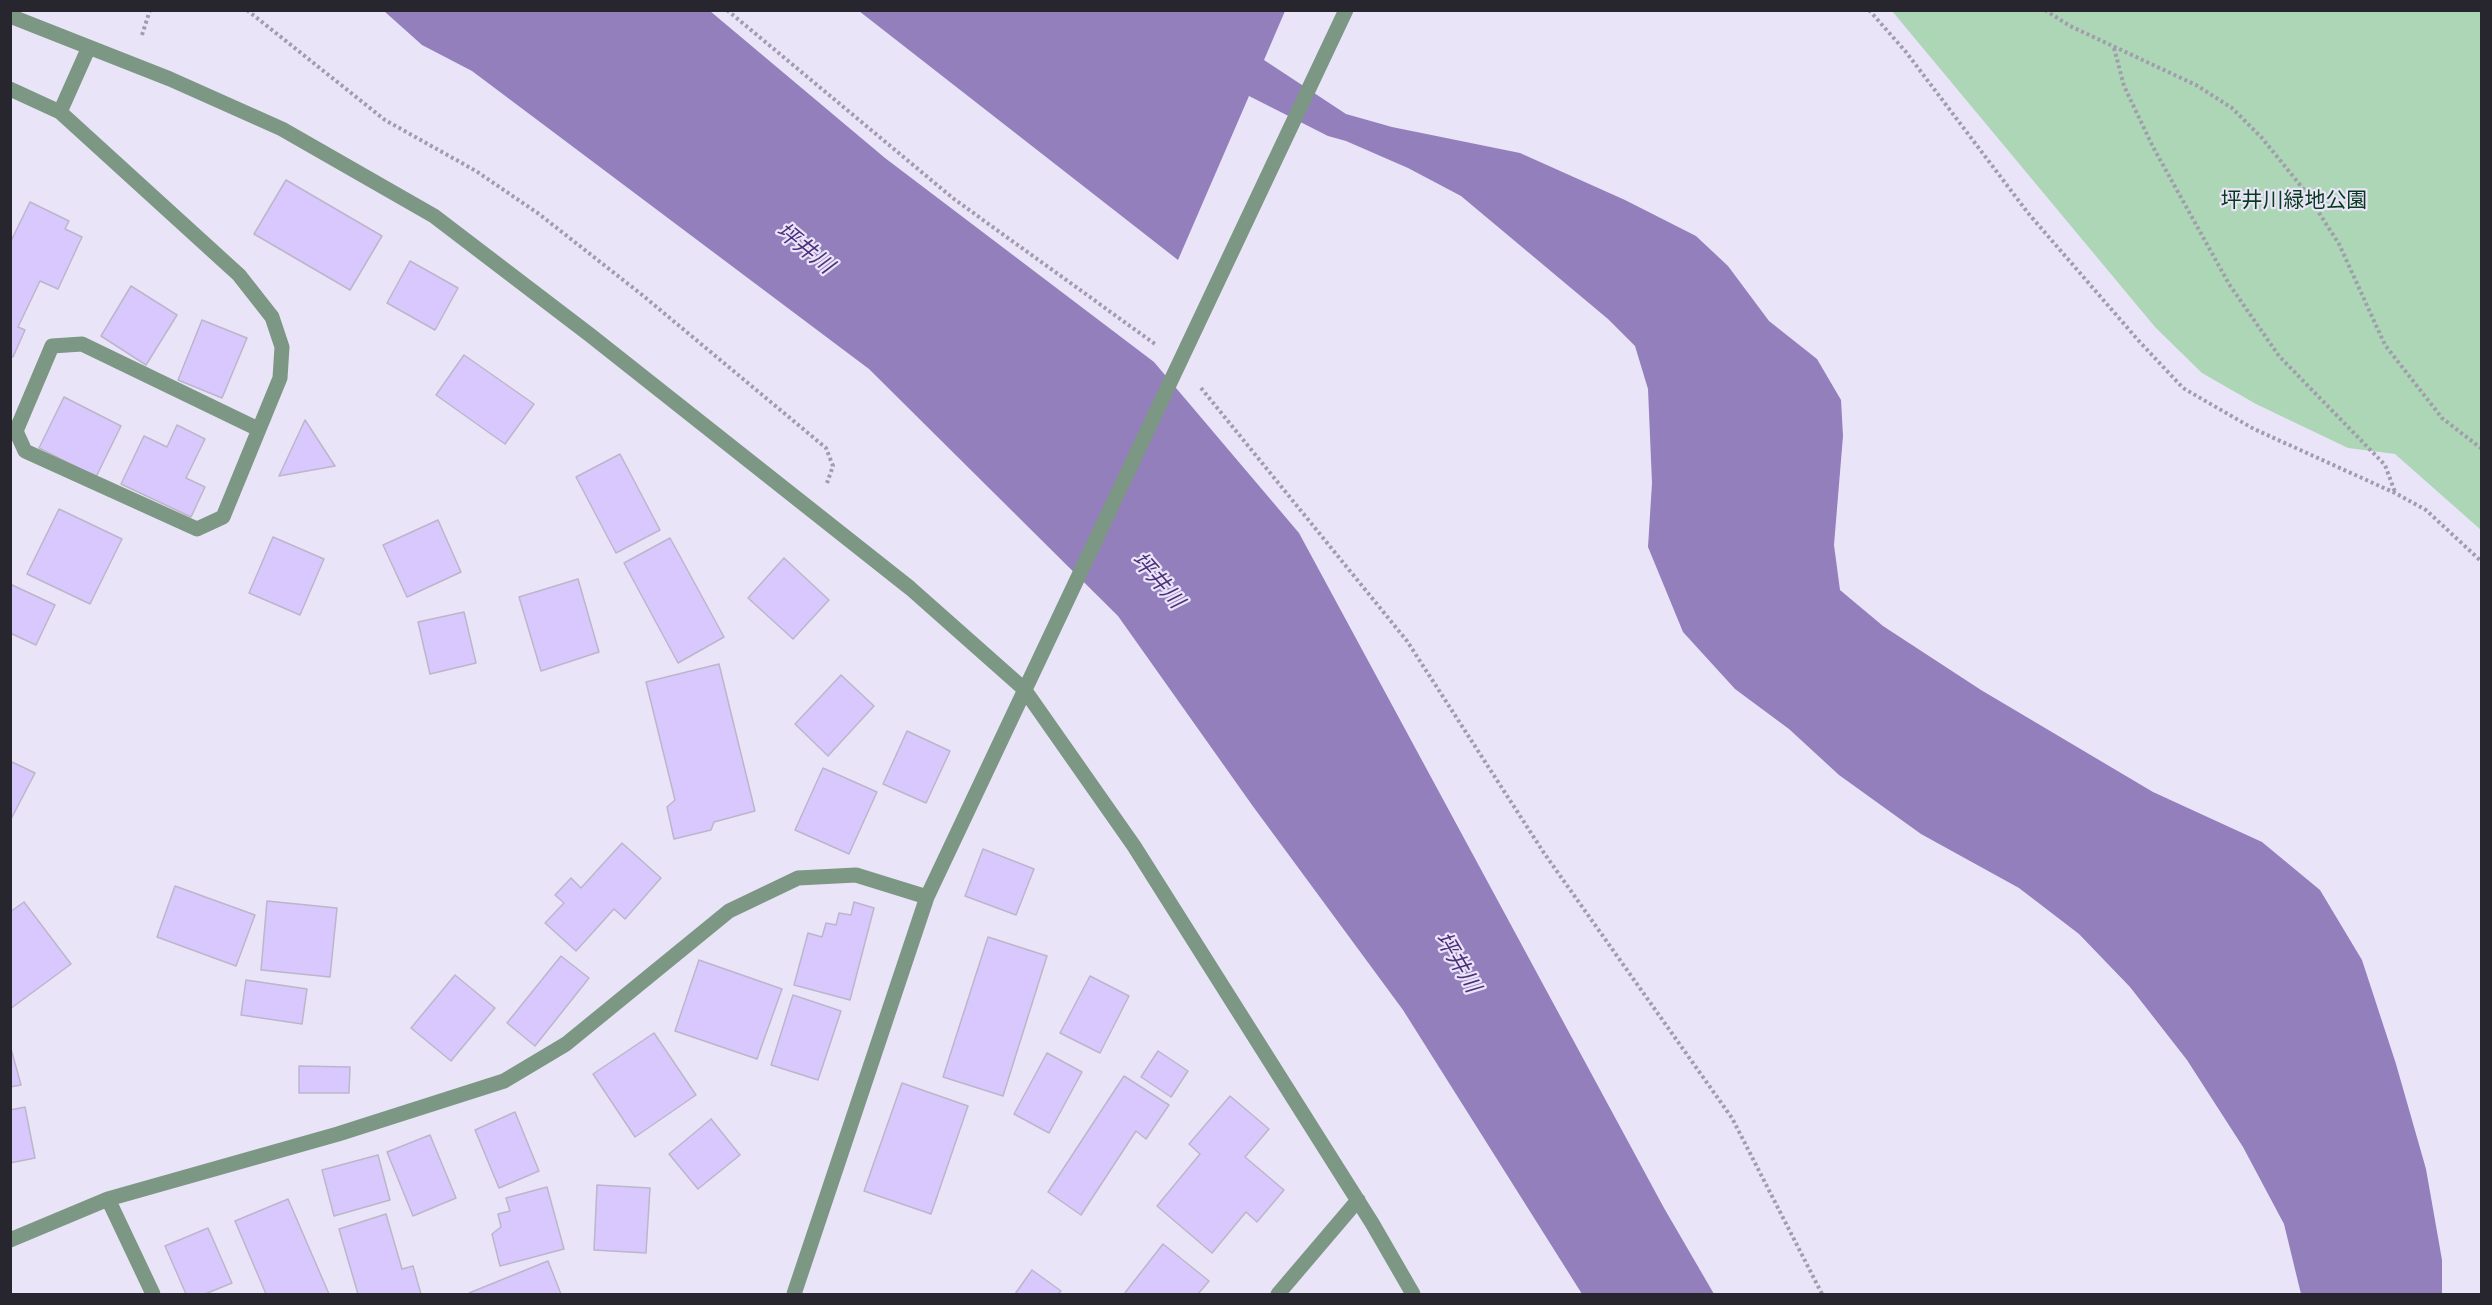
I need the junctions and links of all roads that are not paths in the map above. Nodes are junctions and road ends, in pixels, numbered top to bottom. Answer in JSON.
{"nodes":[{"id":1,"x":1346,"y":10,"type":"edge"},
{"id":2,"x":10,"y":16,"type":"edge"},
{"id":3,"x":89,"y":47,"type":"junction"},
{"id":4,"x":10,"y":89,"type":"edge"},
{"id":5,"x":60,"y":112,"type":"junction"},
{"id":6,"x":258,"y":429,"type":"junction"},
{"id":7,"x":1024,"y":689,"type":"junction"},
{"id":8,"x":927,"y":897,"type":"junction"},
{"id":9,"x":108,"y":1199,"type":"junction"},
{"id":10,"x":1358,"y":1200,"type":"junction"},
{"id":11,"x":10,"y":1240,"type":"edge"},
{"id":12,"x":153,"y":1294,"type":"edge"},
{"id":13,"x":794,"y":1294,"type":"edge"},
{"id":14,"x":1278,"y":1294,"type":"edge"},
{"id":15,"x":1413,"y":1294,"type":"edge"}],
"edges":[{"from":1,"to":7,"type":"street"},
{"from":2,"to":3,"type":"street"},
{"from":3,"to":5,"type":"street"},
{"from":3,"to":7,"type":"street"},
{"from":4,"to":5,"type":"street"},
{"from":5,"to":6,"type":"street"},
{"from":6,"to":6,"type":"street"},
{"from":7,"to":8,"type":"street"},
{"from":7,"to":10,"type":"street"},
{"from":8,"to":9,"type":"street"},
{"from":8,"to":13,"type":"street"},
{"from":9,"to":11,"type":"street"},
{"from":9,"to":12,"type":"street"},
{"from":10,"to":14,"type":"street"},
{"from":10,"to":15,"type":"street"}]}
